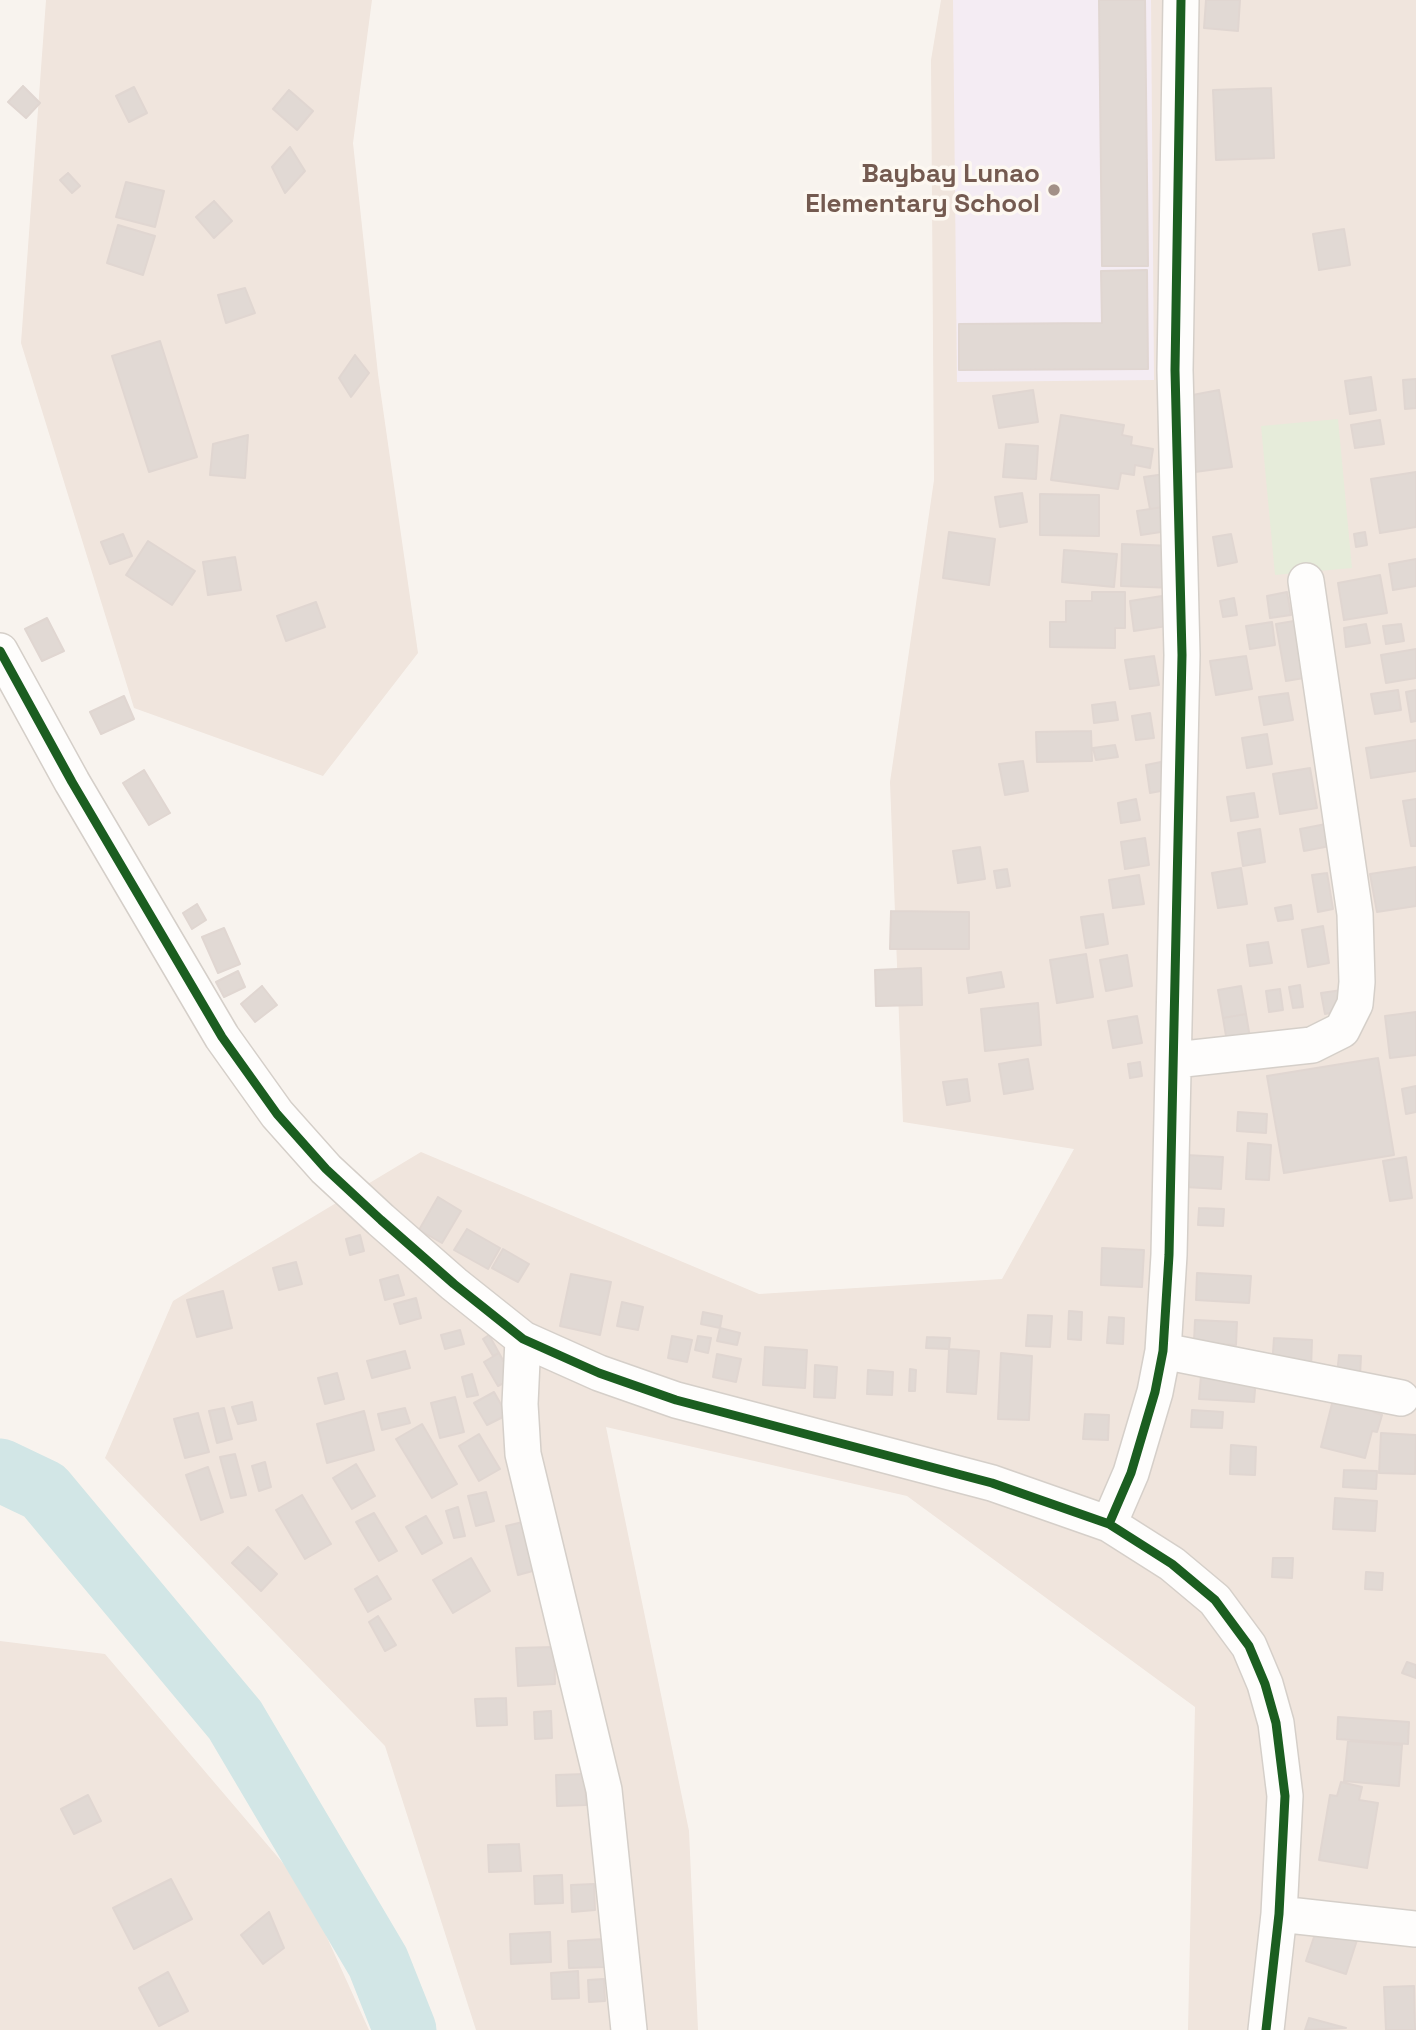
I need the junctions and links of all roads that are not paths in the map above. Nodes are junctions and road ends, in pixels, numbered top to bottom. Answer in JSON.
{"nodes":[{"id":1,"x":1181,"y":0,"type":"edge"},
{"id":2,"x":1306,"y":581,"type":"dead end"},
{"id":3,"x":0,"y":652,"type":"edge"},
{"id":4,"x":1175,"y":1060,"type":"junction"},
{"id":5,"x":523,"y":1339,"type":"junction"},
{"id":6,"x":1163,"y":1351,"type":"junction"},
{"id":7,"x":1401,"y":1398,"type":"dead end"},
{"id":8,"x":1109,"y":1524,"type":"junction"},
{"id":9,"x":1279,"y":1914,"type":"junction"},
{"id":10,"x":1416,"y":1929,"type":"edge"},
{"id":11,"x":629,"y":2030,"type":"edge"},
{"id":12,"x":1266,"y":2030,"type":"edge"}],
"edges":[{"from":1,"to":4,"type":"street"},
{"from":2,"to":4,"type":"street"},
{"from":3,"to":5,"type":"street"},
{"from":4,"to":6,"type":"street"},
{"from":5,"to":8,"type":"street"},
{"from":5,"to":11,"type":"street"},
{"from":6,"to":7,"type":"street"},
{"from":6,"to":8,"type":"street"},
{"from":8,"to":9,"type":"street"},
{"from":9,"to":10,"type":"street"},
{"from":9,"to":12,"type":"street"}]}
